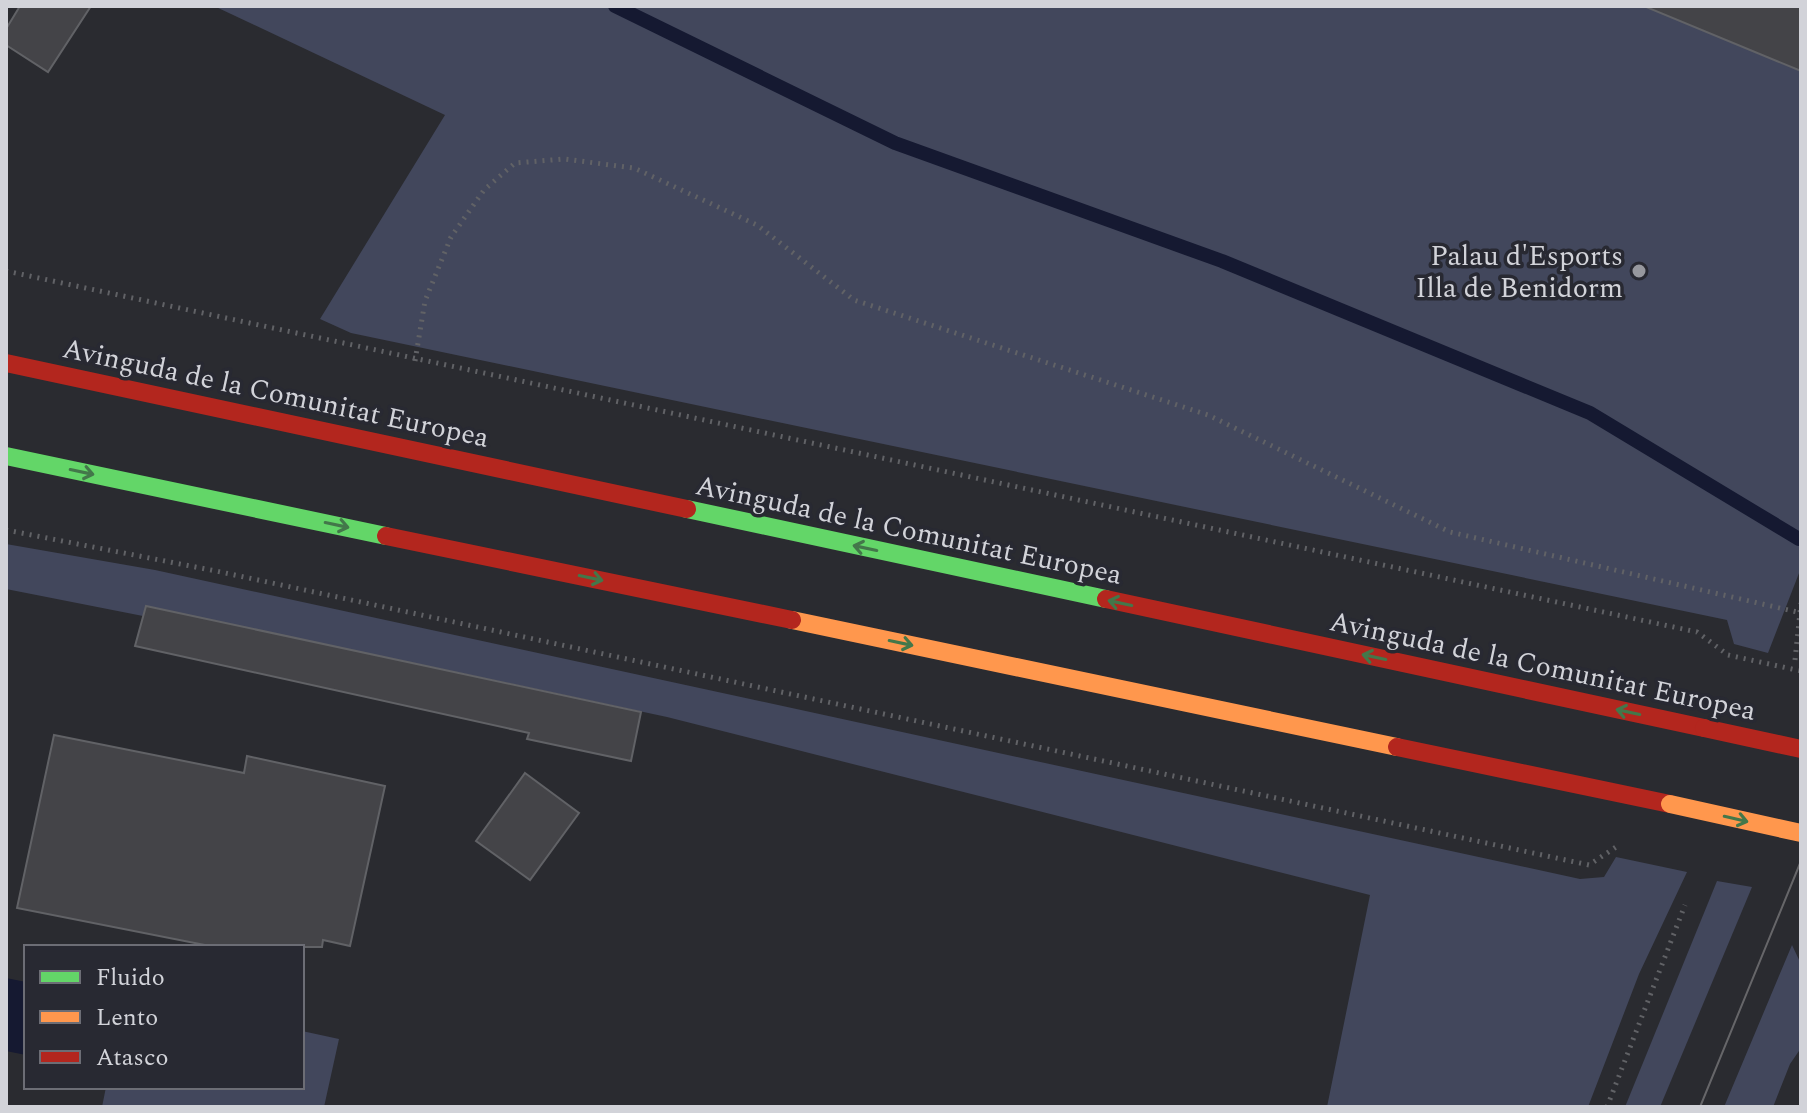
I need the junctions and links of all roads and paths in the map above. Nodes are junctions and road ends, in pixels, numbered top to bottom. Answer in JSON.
{"nodes":[{"id":1,"x":6,"y":271,"type":"edge"},
{"id":2,"x":415,"y":361,"type":"junction"},
{"id":3,"x":6,"y":363,"type":"edge"},
{"id":4,"x":6,"y":456,"type":"edge"},
{"id":5,"x":6,"y":530,"type":"edge"},
{"id":6,"x":1801,"y":603,"type":"edge"},
{"id":7,"x":1797,"y":612,"type":"junction"},
{"id":8,"x":1795,"y":660,"type":"dead end"},
{"id":9,"x":1801,"y":671,"type":"edge"},
{"id":10,"x":1801,"y":749,"type":"edge"},
{"id":11,"x":1801,"y":833,"type":"edge"},
{"id":12,"x":1616,"y":847,"type":"dead end"},
{"id":13,"x":1685,"y":905,"type":"dead end"},
{"id":14,"x":1607,"y":1107,"type":"edge"}],
"edges":[{"from":1,"to":2,"type":"path"},
{"from":2,"to":7,"type":"path"},
{"from":2,"to":9,"type":"path","bridge":true},
{"from":10,"to":3,"type":"main road","name":"Avinguda de la Comunitat Europea","one_way":true,"bridge":true},
{"from":4,"to":11,"type":"main road","one_way":true,"bridge":true},
{"from":5,"to":12,"type":"path"},
{"from":6,"to":7,"type":"path"},
{"from":7,"to":8,"type":"path"},
{"from":13,"to":14,"type":"path"}]}
